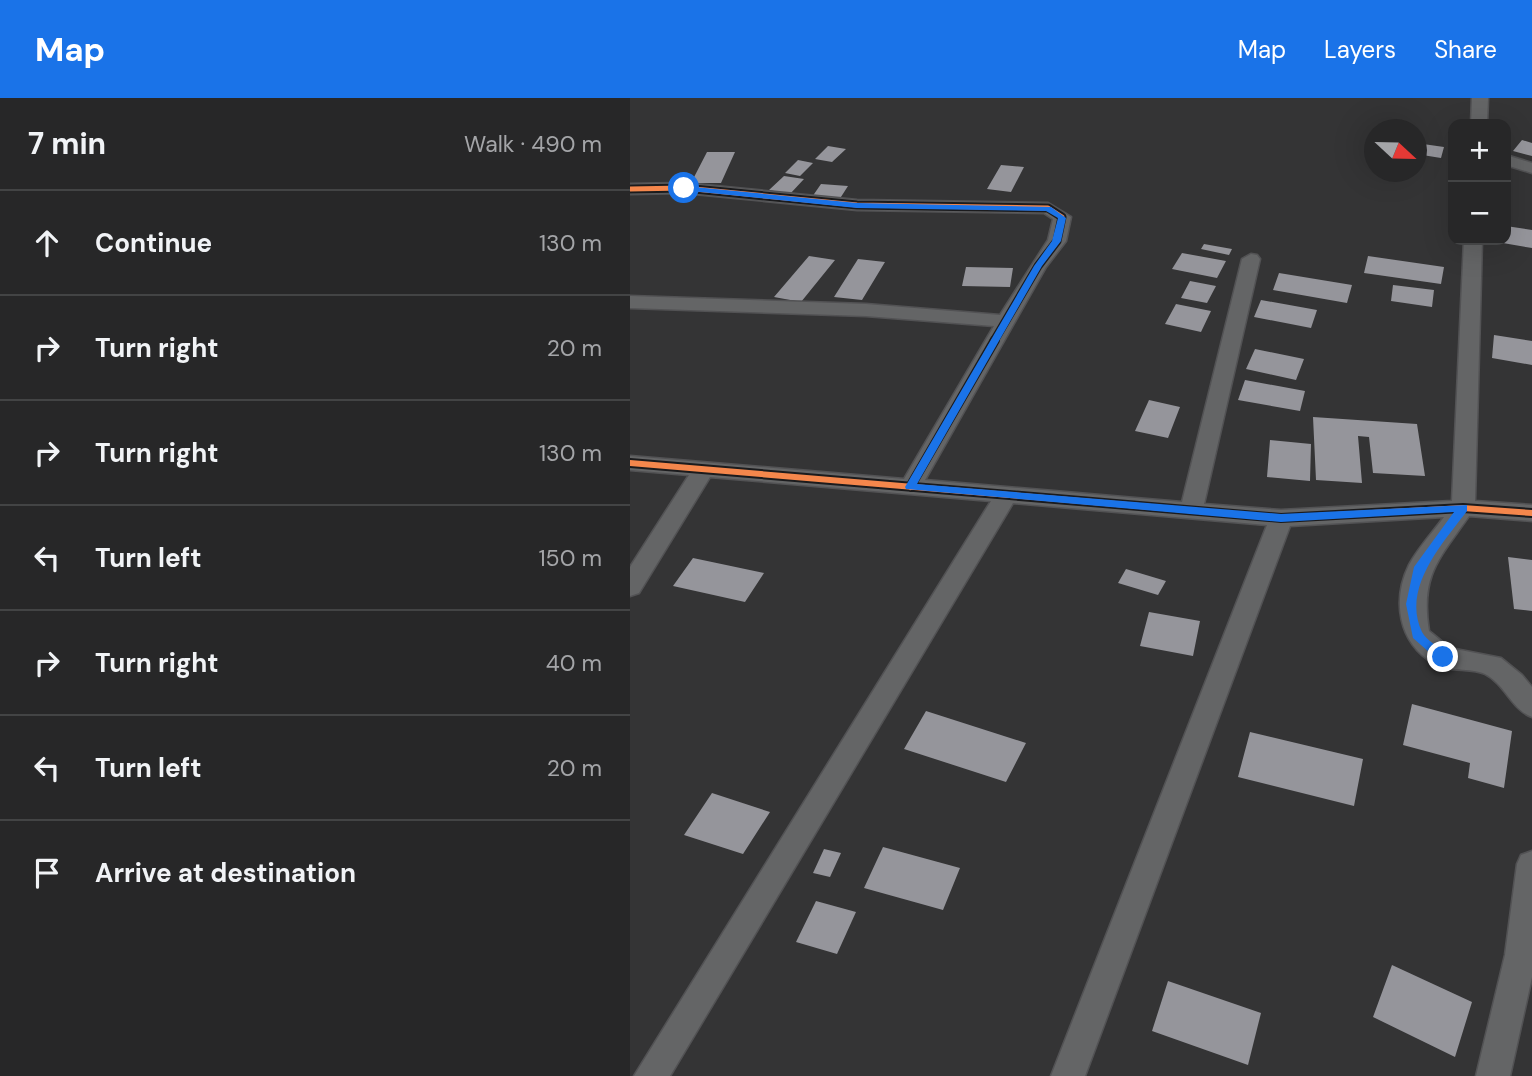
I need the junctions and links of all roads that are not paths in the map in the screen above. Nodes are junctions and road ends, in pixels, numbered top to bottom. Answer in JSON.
{"nodes":[{"id":1,"x":1480,"y":98,"type":"edge"},
{"id":2,"x":1479,"y":119,"type":"edge"},
{"id":3,"x":1511,"y":162,"type":"edge"},
{"id":4,"x":1532,"y":168,"type":"edge"},
{"id":5,"x":630,"y":189,"type":"edge"},
{"id":6,"x":1473,"y":245,"type":"edge"},
{"id":7,"x":1251,"y":259,"type":"dead end"},
{"id":8,"x":630,"y":302,"type":"edge"},
{"id":9,"x":1006,"y":321,"type":"junction"},
{"id":10,"x":630,"y":463,"type":"edge"},
{"id":11,"x":705,"y":468,"type":"junction"},
{"id":12,"x":910,"y":487,"type":"junction"},
{"id":13,"x":1006,"y":495,"type":"junction"},
{"id":14,"x":1463,"y":508,"type":"junction"},
{"id":15,"x":1191,"y":510,"type":"junction"},
{"id":16,"x":1532,"y":513,"type":"edge"},
{"id":17,"x":1281,"y":518,"type":"junction"},
{"id":18,"x":630,"y":587,"type":"edge"},
{"id":19,"x":1532,"y":706,"type":"edge"},
{"id":20,"x":1532,"y":864,"type":"edge"},
{"id":21,"x":651,"y":1076,"type":"edge"},
{"id":22,"x":1068,"y":1076,"type":"edge"},
{"id":23,"x":1493,"y":1076,"type":"edge"}],
"edges":[{"from":1,"to":2,"type":"street"},
{"from":3,"to":4,"type":"street"},
{"from":5,"to":9,"type":"street"},
{"from":6,"to":14,"type":"street"},
{"from":7,"to":15,"type":"street"},
{"from":8,"to":9,"type":"street"},
{"from":9,"to":12,"type":"street"},
{"from":10,"to":11,"type":"street"},
{"from":11,"to":12,"type":"street"},
{"from":11,"to":18,"type":"street"},
{"from":12,"to":13,"type":"street"},
{"from":13,"to":15,"type":"street"},
{"from":13,"to":21,"type":"street"},
{"from":14,"to":16,"type":"street"},
{"from":14,"to":17,"type":"street"},
{"from":14,"to":19,"type":"street"},
{"from":15,"to":17,"type":"street"},
{"from":17,"to":22,"type":"street"},
{"from":20,"to":23,"type":"street"}]}
